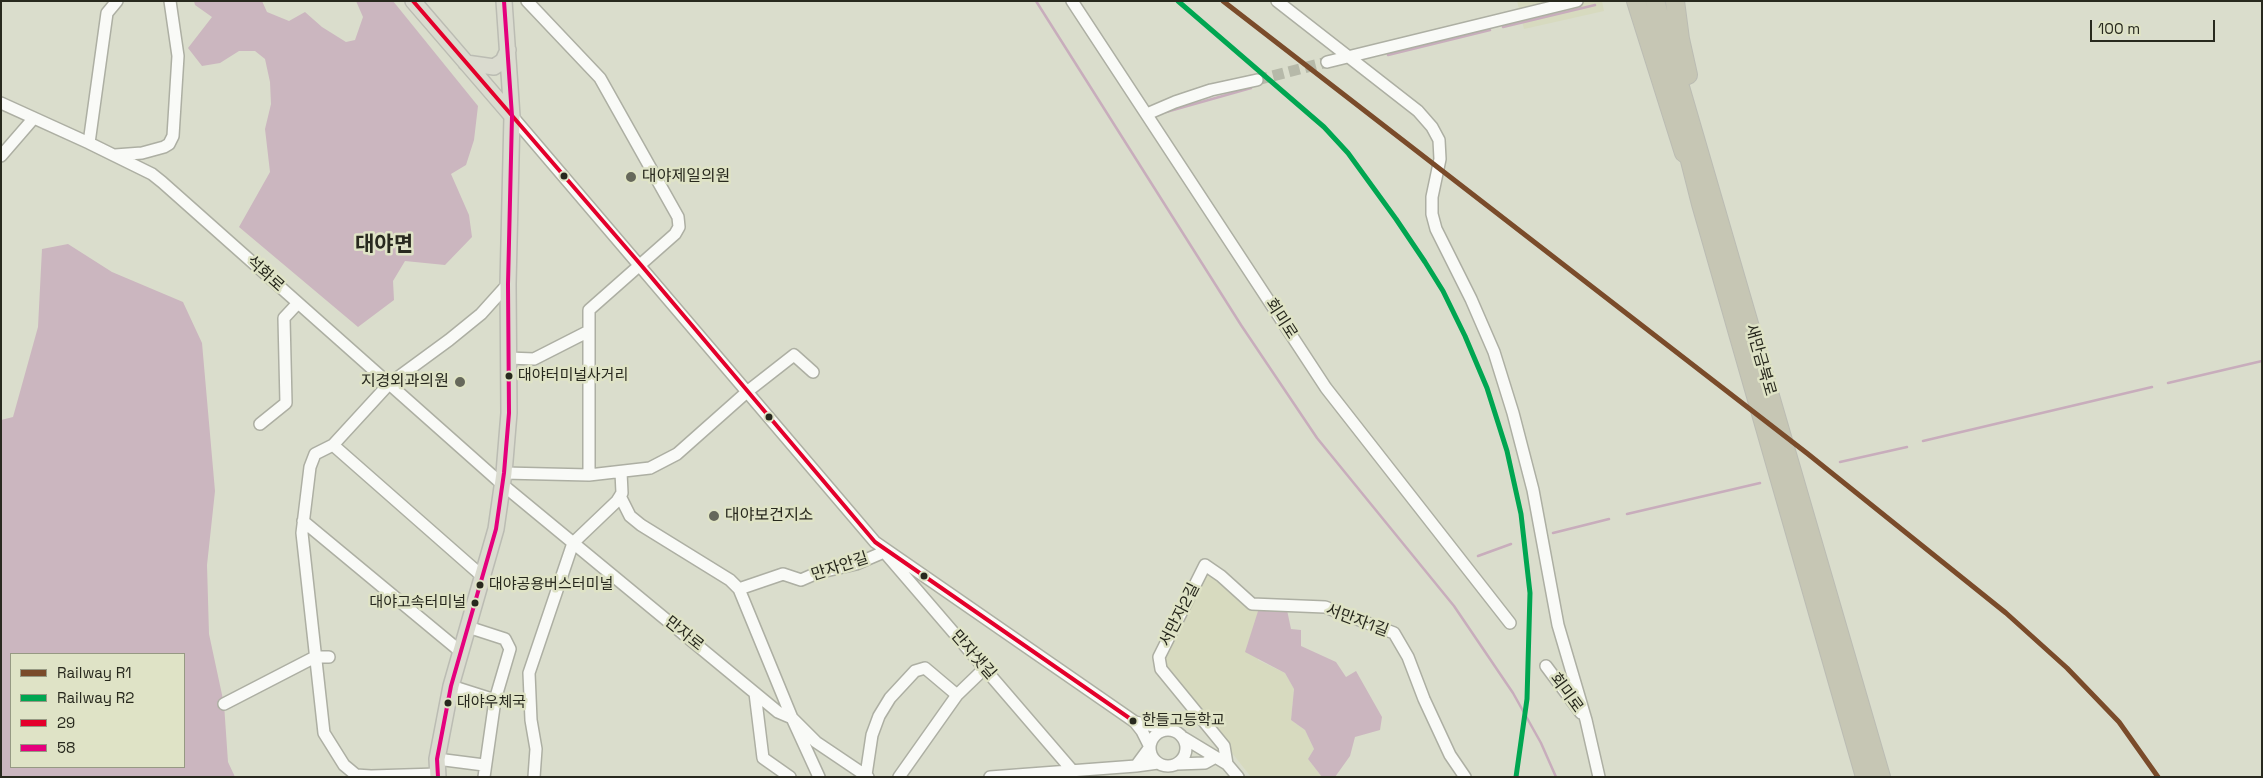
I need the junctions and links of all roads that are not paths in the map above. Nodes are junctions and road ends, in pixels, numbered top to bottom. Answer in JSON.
{"nodes":[{"id":1,"x":117,"y":1,"type":"edge"},
{"id":2,"x":170,"y":1,"type":"edge"},
{"id":3,"x":413,"y":1,"type":"edge"},
{"id":4,"x":504,"y":1,"type":"edge"},
{"id":5,"x":527,"y":1,"type":"edge"},
{"id":6,"x":1072,"y":1,"type":"edge"},
{"id":7,"x":1278,"y":1,"type":"edge"},
{"id":8,"x":1577,"y":1,"type":"edge"},
{"id":9,"x":1636,"y":1,"type":"edge"},
{"id":10,"x":1646,"y":1,"type":"edge"},
{"id":11,"x":1655,"y":1,"type":"edge"},
{"id":12,"x":1675,"y":1,"type":"edge"},
{"id":13,"x":508,"y":50,"type":"junction"},
{"id":14,"x":1349,"y":57,"type":"junction"},
{"id":15,"x":1327,"y":62,"type":"tunnel mouth"},
{"id":16,"x":466,"y":63,"type":"junction"},
{"id":17,"x":1257,"y":80,"type":"tunnel mouth"},
{"id":18,"x":1,"y":103,"type":"edge"},
{"id":19,"x":1147,"y":114,"type":"junction"},
{"id":20,"x":512,"y":116,"type":"junction"},
{"id":21,"x":33,"y":119,"type":"junction"},
{"id":22,"x":89,"y":143,"type":"junction"},
{"id":23,"x":113,"y":155,"type":"junction"},
{"id":24,"x":1,"y":156,"type":"edge"},
{"id":25,"x":641,"y":265,"type":"junction"},
{"id":26,"x":1729,"y":276,"type":"junction"},
{"id":27,"x":508,"y":284,"type":"junction"},
{"id":28,"x":298,"y":304,"type":"junction"},
{"id":29,"x":589,"y":331,"type":"junction"},
{"id":30,"x":508,"y":358,"type":"junction"},
{"id":31,"x":813,"y":372,"type":"dead end"},
{"id":32,"x":389,"y":384,"type":"junction"},
{"id":33,"x":748,"y":391,"type":"junction"},
{"id":34,"x":260,"y":424,"type":"dead end"},
{"id":35,"x":333,"y":445,"type":"junction"},
{"id":36,"x":621,"y":472,"type":"junction"},
{"id":37,"x":589,"y":475,"type":"junction"},
{"id":38,"x":504,"y":479,"type":"junction"},
{"id":39,"x":620,"y":496,"type":"junction"},
{"id":40,"x":304,"y":521,"type":"junction"},
{"id":41,"x":875,"y":542,"type":"junction"},
{"id":42,"x":573,"y":543,"type":"junction"},
{"id":43,"x":884,"y":552,"type":"junction"},
{"id":44,"x":1205,"y":565,"type":"joint"},
{"id":45,"x":482,"y":576,"type":"junction"},
{"id":46,"x":739,"y":589,"type":"junction"},
{"id":47,"x":1510,"y":623,"type":"dead end"},
{"id":48,"x":468,"y":627,"type":"junction"},
{"id":49,"x":461,"y":652,"type":"junction"},
{"id":50,"x":315,"y":657,"type":"junction"},
{"id":51,"x":329,"y":657,"type":"dead end"},
{"id":52,"x":1546,"y":666,"type":"dead end"},
{"id":53,"x":984,"y":668,"type":"junction"},
{"id":54,"x":451,"y":686,"type":"junction"},
{"id":55,"x":755,"y":693,"type":"junction"},
{"id":56,"x":957,"y":695,"type":"junction"},
{"id":57,"x":495,"y":700,"type":"junction"},
{"id":58,"x":224,"y":704,"type":"dead end"},
{"id":59,"x":792,"y":718,"type":"junction"},
{"id":60,"x":1586,"y":720,"type":"junction"},
{"id":61,"x":1135,"y":722,"type":"junction"},
{"id":62,"x":1168,"y":729,"type":"junction"},
{"id":63,"x":1184,"y":738,"type":"junction"},
{"id":64,"x":1150,"y":747,"type":"junction"},
{"id":65,"x":1214,"y":758,"type":"junction"},
{"id":66,"x":1158,"y":763,"type":"junction"},
{"id":67,"x":1177,"y":764,"type":"junction"},
{"id":68,"x":1226,"y":764,"type":"junction"},
{"id":69,"x":1136,"y":766,"type":"junction"},
{"id":70,"x":1071,"y":769,"type":"junction"},
{"id":71,"x":438,"y":770,"type":"edge"},
{"id":72,"x":484,"y":771,"type":"edge"},
{"id":73,"x":1092,"y":773,"type":"edge"},
{"id":74,"x":867,"y":776,"type":"edge"},
{"id":75,"x":534,"y":777,"type":"edge"},
{"id":76,"x":790,"y":777,"type":"edge"},
{"id":77,"x":820,"y":777,"type":"edge"},
{"id":78,"x":899,"y":777,"type":"edge"},
{"id":79,"x":990,"y":777,"type":"edge"},
{"id":80,"x":1238,"y":777,"type":"edge"},
{"id":81,"x":1465,"y":777,"type":"edge"},
{"id":82,"x":1599,"y":777,"type":"edge"},
{"id":83,"x":1865,"y":777,"type":"edge"},
{"id":84,"x":1881,"y":777,"type":"edge"}],
"edges":[{"from":1,"to":22,"type":"street"},
{"from":2,"to":23,"type":"street"},
{"from":3,"to":16,"type":"main road"},
{"from":4,"to":13,"type":"main road"},
{"from":5,"to":25,"type":"street"},
{"from":6,"to":19,"type":"street","name":"회미로"},
{"from":7,"to":14,"type":"street"},
{"from":8,"to":14,"type":"street"},
{"from":9,"to":26,"type":"highway"},
{"from":10,"to":26,"type":"highway","name":"새만금북로"},
{"from":11,"to":26,"type":"highway","name":"새만금북로"},
{"from":12,"to":26,"type":"highway"},
{"from":13,"to":16,"type":"main road"},
{"from":13,"to":20,"type":"main road"},
{"from":14,"to":15,"type":"street"},
{"from":14,"to":60,"type":"street"},
{"from":16,"to":20,"type":"main road"},
{"from":17,"to":19,"type":"street"},
{"from":18,"to":21,"type":"street","name":"석화로"},
{"from":19,"to":47,"type":"street","name":"회미로"},
{"from":20,"to":25,"type":"street"},
{"from":20,"to":27,"type":"main road"},
{"from":21,"to":22,"type":"street","name":"석화로"},
{"from":21,"to":24,"type":"street"},
{"from":22,"to":23,"type":"street","name":"석화로"},
{"from":23,"to":28,"type":"street","name":"석화로"},
{"from":25,"to":29,"type":"street"},
{"from":25,"to":33,"type":"street"},
{"from":26,"to":83,"type":"highway","name":"새만금북로"},
{"from":26,"to":84,"type":"highway","name":"새만금북로"},
{"from":27,"to":30,"type":"main road"},
{"from":27,"to":32,"type":"street"},
{"from":28,"to":32,"type":"street","name":"석화로"},
{"from":28,"to":34,"type":"street"},
{"from":29,"to":30,"type":"street"},
{"from":29,"to":37,"type":"street"},
{"from":30,"to":38,"type":"main road"},
{"from":31,"to":33,"type":"street"},
{"from":32,"to":35,"type":"street"},
{"from":32,"to":38,"type":"street","name":"석화로"},
{"from":33,"to":36,"type":"street"},
{"from":33,"to":41,"type":"street"},
{"from":35,"to":40,"type":"street"},
{"from":35,"to":45,"type":"street"},
{"from":36,"to":37,"type":"street"},
{"from":36,"to":39,"type":"street"},
{"from":37,"to":38,"type":"street"},
{"from":38,"to":42,"type":"street","name":"만자로"},
{"from":38,"to":45,"type":"main road"},
{"from":39,"to":42,"type":"street"},
{"from":39,"to":46,"type":"street"},
{"from":40,"to":49,"type":"street"},
{"from":40,"to":50,"type":"street"},
{"from":41,"to":43,"type":"street","name":"만자샛길"},
{"from":41,"to":61,"type":"street"},
{"from":42,"to":55,"type":"street","name":"만자로"},
{"from":42,"to":75,"type":"street"},
{"from":43,"to":46,"type":"street","name":"만자안길"},
{"from":43,"to":53,"type":"street","name":"만자샛길"},
{"from":44,"to":68,"type":"street","name":"서만자2길"},
{"from":44,"to":81,"type":"street","name":"서만자1길"},
{"from":45,"to":48,"type":"main road"},
{"from":46,"to":59,"type":"street"},
{"from":48,"to":49,"type":"main road"},
{"from":48,"to":57,"type":"street"},
{"from":49,"to":54,"type":"main road"},
{"from":50,"to":51,"type":"street"},
{"from":50,"to":58,"type":"street"},
{"from":50,"to":71,"type":"street"},
{"from":52,"to":60,"type":"street","name":"회미로"},
{"from":53,"to":56,"type":"street"},
{"from":53,"to":70,"type":"street","name":"만자샛길"},
{"from":54,"to":57,"type":"street"},
{"from":54,"to":71,"type":"main road"},
{"from":55,"to":59,"type":"street","name":"만자로"},
{"from":55,"to":76,"type":"street"},
{"from":56,"to":74,"type":"street"},
{"from":56,"to":78,"type":"street"},
{"from":57,"to":72,"type":"street"},
{"from":59,"to":74,"type":"street","name":"만자로"},
{"from":59,"to":77,"type":"street"},
{"from":60,"to":82,"type":"street"},
{"from":61,"to":62,"type":"street"},
{"from":61,"to":64,"type":"street"},
{"from":62,"to":63,"type":"street"},
{"from":62,"to":64,"type":"street"},
{"from":63,"to":65,"type":"street"},
{"from":63,"to":67,"type":"street"},
{"from":64,"to":66,"type":"street"},
{"from":64,"to":69,"type":"street"},
{"from":65,"to":67,"type":"street"},
{"from":65,"to":68,"type":"street"},
{"from":66,"to":67,"type":"street"},
{"from":66,"to":69,"type":"street"},
{"from":68,"to":80,"type":"street"},
{"from":69,"to":73,"type":"street"},
{"from":70,"to":73,"type":"street"},
{"from":70,"to":79,"type":"street"},
{"from":71,"to":72,"type":"street"}]}
